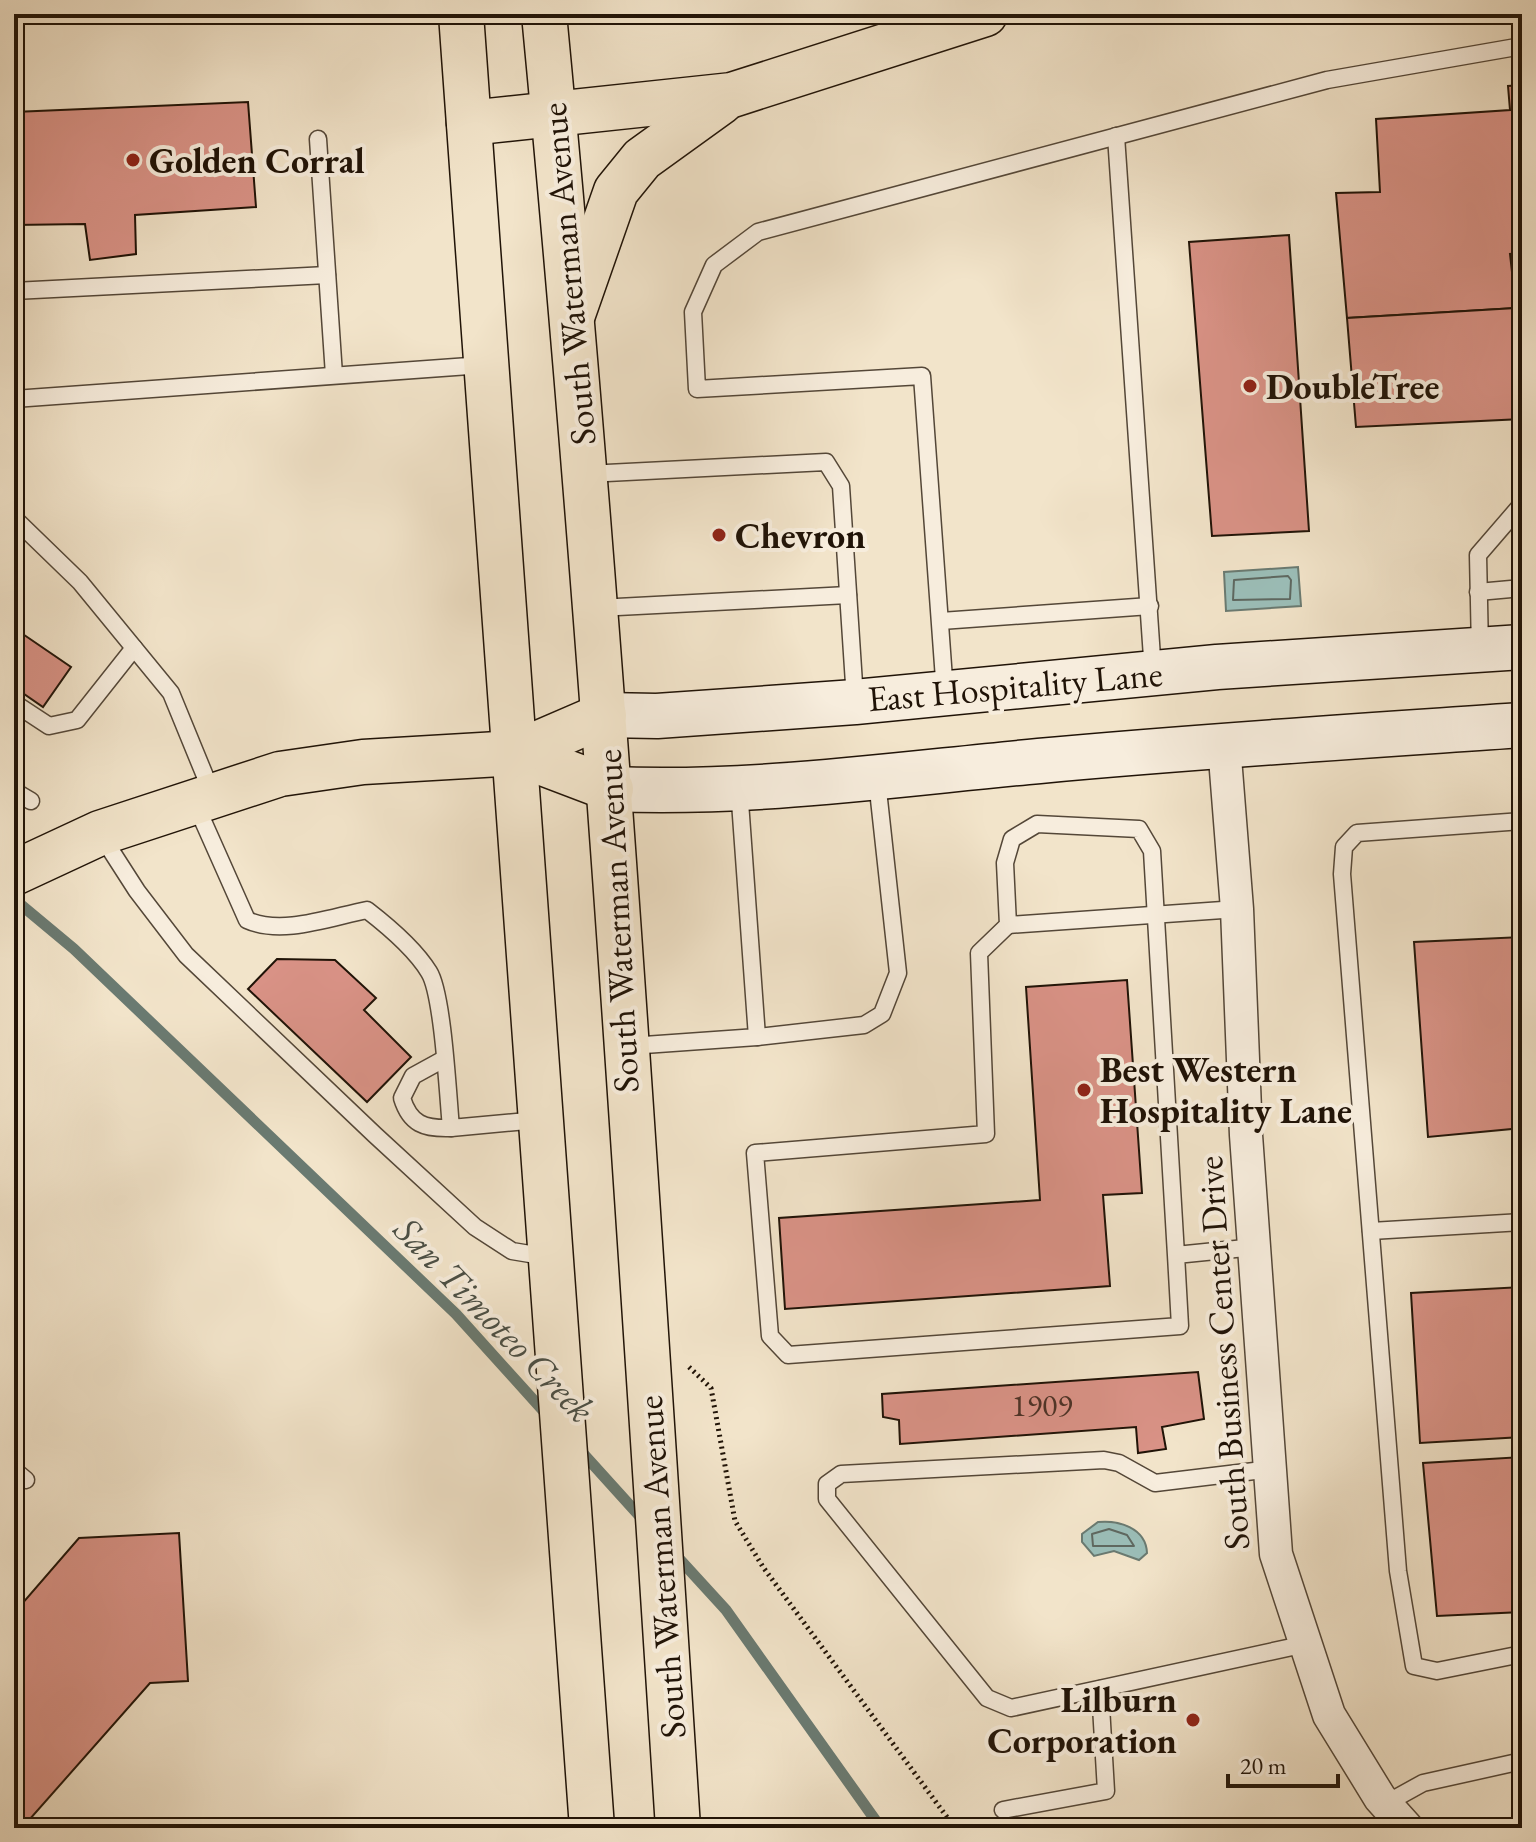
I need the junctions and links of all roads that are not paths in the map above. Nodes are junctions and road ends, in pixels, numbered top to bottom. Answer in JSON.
{"nodes":[{"id":1,"x":461,"y":14,"type":"edge"},
{"id":2,"x":544,"y":14,"type":"edge"},
{"id":3,"x":985,"y":14,"type":"edge"},
{"id":4,"x":1522,"y":46,"type":"edge"},
{"id":5,"x":732,"y":95,"type":"junction"},
{"id":6,"x":554,"y":116,"type":"junction"},
{"id":7,"x":469,"y":123,"type":"junction"},
{"id":8,"x":1116,"y":136,"type":"junction"},
{"id":9,"x":318,"y":139,"type":"dead end"},
{"id":10,"x":327,"y":275,"type":"junction"},
{"id":11,"x":14,"y":291,"type":"edge"},
{"id":12,"x":573,"y":314,"type":"junction"},
{"id":13,"x":488,"y":365,"type":"junction"},
{"id":14,"x":334,"y":375,"type":"junction"},
{"id":15,"x":14,"y":399,"type":"edge"},
{"id":16,"x":586,"y":474,"type":"junction"},
{"id":17,"x":1522,"y":504,"type":"edge"},
{"id":18,"x":14,"y":518,"type":"edge"},
{"id":19,"x":1522,"y":588,"type":"edge"},
{"id":20,"x":1478,"y":592,"type":"junction"},
{"id":21,"x":848,"y":595,"type":"junction"},
{"id":22,"x":1150,"y":606,"type":"junction"},
{"id":23,"x":596,"y":608,"type":"junction"},
{"id":24,"x":941,"y":621,"type":"junction"},
{"id":25,"x":134,"y":648,"type":"junction"},
{"id":26,"x":1501,"y":648,"type":"edge"},
{"id":27,"x":1153,"y":673,"type":"junction"},
{"id":28,"x":946,"y":694,"type":"junction"},
{"id":29,"x":855,"y":702,"type":"junction"},
{"id":30,"x":14,"y":703,"type":"edge"},
{"id":31,"x":604,"y":715,"type":"junction"},
{"id":32,"x":1522,"y":725,"type":"edge"},
{"id":33,"x":1224,"y":745,"type":"junction"},
{"id":34,"x":516,"y":753,"type":"junction"},
{"id":35,"x":876,"y":776,"type":"junction"},
{"id":36,"x":739,"y":786,"type":"junction"},
{"id":37,"x":611,"y":789,"type":"junction"},
{"id":38,"x":14,"y":791,"type":"edge"},
{"id":39,"x":204,"y":798,"type":"junction"},
{"id":40,"x":31,"y":801,"type":"dead end"},
{"id":41,"x":1522,"y":821,"type":"edge"},
{"id":42,"x":100,"y":833,"type":"junction"},
{"id":43,"x":30,"y":865,"type":"edge"},
{"id":44,"x":1237,"y":909,"type":"junction"},
{"id":45,"x":1156,"y":912,"type":"junction"},
{"id":46,"x":1008,"y":925,"type":"junction"},
{"id":47,"x":757,"y":1037,"type":"junction"},
{"id":48,"x":625,"y":1046,"type":"junction"},
{"id":49,"x":444,"y":1059,"type":"junction"},
{"id":50,"x":542,"y":1119,"type":"junction"},
{"id":51,"x":451,"y":1128,"type":"junction"},
{"id":52,"x":1522,"y":1222,"type":"edge"},
{"id":53,"x":1371,"y":1231,"type":"junction"},
{"id":54,"x":1255,"y":1247,"type":"junction"},
{"id":55,"x":1176,"y":1255,"type":"junction"},
{"id":56,"x":553,"y":1258,"type":"junction"},
{"id":57,"x":1271,"y":1469,"type":"junction"},
{"id":58,"x":1306,"y":1644,"type":"junction"},
{"id":59,"x":1522,"y":1654,"type":"edge"},
{"id":60,"x":1100,"y":1689,"type":"junction"},
{"id":61,"x":1522,"y":1761,"type":"edge"},
{"id":62,"x":1385,"y":1804,"type":"junction"},
{"id":63,"x":1003,"y":1810,"type":"dead end"},
{"id":64,"x":592,"y":1828,"type":"edge"},
{"id":65,"x":678,"y":1828,"type":"edge"},
{"id":66,"x":1407,"y":1828,"type":"edge"}],
"edges":[{"from":1,"to":7,"type":"main road"},
{"from":2,"to":6,"type":"main road","name":"South Waterman Avenue"},
{"from":3,"to":5,"type":"main road"},
{"from":4,"to":8,"type":"lane"},
{"from":5,"to":6,"type":"main road"},
{"from":5,"to":12,"type":"main road"},
{"from":6,"to":7,"type":"main road"},
{"from":6,"to":12,"type":"main road","name":"South Waterman Avenue"},
{"from":7,"to":13,"type":"main road"},
{"from":8,"to":22,"type":"lane"},
{"from":8,"to":24,"type":"lane"},
{"from":9,"to":10,"type":"lane"},
{"from":10,"to":11,"type":"lane"},
{"from":10,"to":14,"type":"lane"},
{"from":12,"to":16,"type":"main road","name":"South Waterman Avenue"},
{"from":13,"to":14,"type":"lane"},
{"from":13,"to":34,"type":"main road"},
{"from":14,"to":15,"type":"lane"},
{"from":16,"to":21,"type":"lane"},
{"from":16,"to":23,"type":"main road","name":"South Waterman Avenue"},
{"from":17,"to":20,"type":"lane"},
{"from":18,"to":25,"type":"lane"},
{"from":19,"to":20,"type":"lane"},
{"from":20,"to":26,"type":"lane"},
{"from":21,"to":23,"type":"lane"},
{"from":21,"to":29,"type":"lane"},
{"from":22,"to":24,"type":"lane"},
{"from":22,"to":27,"type":"lane"},
{"from":23,"to":31,"type":"main road","name":"South Waterman Avenue"},
{"from":24,"to":28,"type":"lane"},
{"from":25,"to":30,"type":"lane"},
{"from":25,"to":39,"type":"lane"},
{"from":26,"to":27,"type":"main road","name":"East Hospitality Lane"},
{"from":27,"to":28,"type":"main road","name":"East Hospitality Lane"},
{"from":28,"to":29,"type":"main road","name":"East Hospitality Lane"},
{"from":29,"to":31,"type":"main road","name":"East Hospitality Lane"},
{"from":31,"to":34,"type":"main road","name":"East Hospitality Lane"},
{"from":31,"to":37,"type":"main road","name":"South Waterman Avenue"},
{"from":32,"to":33,"type":"main road","name":"East Hospitality Lane"},
{"from":33,"to":35,"type":"main road","name":"East Hospitality Lane"},
{"from":33,"to":44,"type":"street","name":"South Business Center Drive"},
{"from":34,"to":37,"type":"main road","name":"East Hospitality Lane"},
{"from":34,"to":39,"type":"main road","name":"East Hospitality Lane"},
{"from":34,"to":50,"type":"main road"},
{"from":35,"to":36,"type":"main road","name":"East Hospitality Lane"},
{"from":35,"to":47,"type":"lane"},
{"from":36,"to":37,"type":"main road","name":"East Hospitality Lane"},
{"from":36,"to":47,"type":"lane"},
{"from":37,"to":48,"type":"main road","name":"South Waterman Avenue"},
{"from":38,"to":40,"type":"lane"},
{"from":39,"to":42,"type":"main road","name":"East Hospitality Lane"},
{"from":39,"to":49,"type":"lane"},
{"from":41,"to":53,"type":"lane"},
{"from":42,"to":43,"type":"main road","name":"East Hospitality Lane"},
{"from":42,"to":56,"type":"lane"},
{"from":44,"to":45,"type":"lane"},
{"from":44,"to":54,"type":"street","name":"South Business Center Drive"},
{"from":45,"to":46,"type":"lane"},
{"from":45,"to":46,"type":"lane"},
{"from":45,"to":55,"type":"lane"},
{"from":46,"to":55,"type":"lane"},
{"from":47,"to":48,"type":"lane"},
{"from":48,"to":65,"type":"main road","name":"South Waterman Avenue"},
{"from":49,"to":51,"type":"lane"},
{"from":49,"to":51,"type":"lane"},
{"from":50,"to":51,"type":"lane"},
{"from":50,"to":56,"type":"main road"},
{"from":52,"to":53,"type":"lane"},
{"from":53,"to":59,"type":"lane"},
{"from":54,"to":55,"type":"lane"},
{"from":54,"to":57,"type":"street","name":"South Business Center Drive"},
{"from":56,"to":64,"type":"main road"},
{"from":57,"to":58,"type":"street","name":"South Business Center Drive"},
{"from":57,"to":60,"type":"lane"},
{"from":58,"to":60,"type":"lane"},
{"from":58,"to":62,"type":"street","name":"South Business Center Drive"},
{"from":60,"to":63,"type":"lane"},
{"from":61,"to":62,"type":"lane"},
{"from":62,"to":66,"type":"street","name":"South Business Center Drive"}]}
